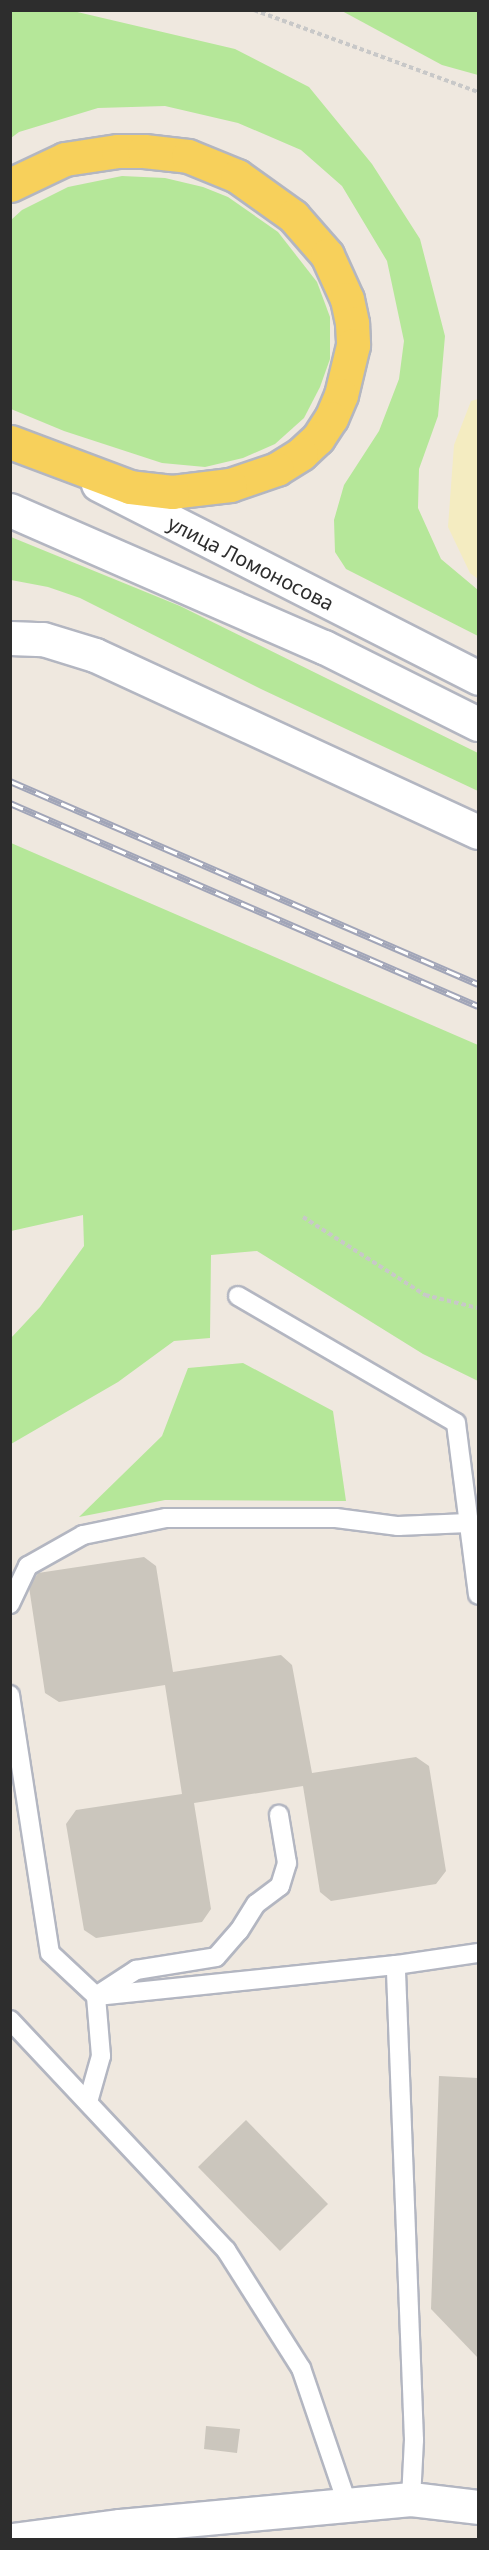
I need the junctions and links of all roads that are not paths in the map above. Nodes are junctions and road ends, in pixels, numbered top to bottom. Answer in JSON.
{"nodes":[{"id":1,"x":10,"y":185,"type":"edge"},
{"id":2,"x":17,"y":444,"type":"edge"},
{"id":3,"x":10,"y":510,"type":"edge"},
{"id":4,"x":10,"y":638,"type":"edge"},
{"id":5,"x":478,"y":678,"type":"edge"},
{"id":6,"x":478,"y":724,"type":"edge"},
{"id":7,"x":478,"y":832,"type":"edge"},
{"id":8,"x":238,"y":1296,"type":"dead end"},
{"id":9,"x":468,"y":1523,"type":"junction"},
{"id":10,"x":478,"y":1595,"type":"edge"},
{"id":11,"x":10,"y":1604,"type":"edge"},
{"id":12,"x":10,"y":1695,"type":"edge"},
{"id":13,"x":279,"y":1815,"type":"dead end"},
{"id":14,"x":478,"y":1953,"type":"edge"},
{"id":15,"x":396,"y":1965,"type":"junction"},
{"id":16,"x":96,"y":1995,"type":"junction"},
{"id":17,"x":10,"y":2019,"type":"edge"},
{"id":18,"x":88,"y":2102,"type":"junction"},
{"id":19,"x":411,"y":2499,"type":"junction"},
{"id":20,"x":348,"y":2506,"type":"junction"},
{"id":21,"x":478,"y":2508,"type":"edge"},
{"id":22,"x":10,"y":2522,"type":"edge"},
{"id":23,"x":120,"y":2526,"type":"junction"},
{"id":24,"x":12,"y":2540,"type":"edge"}],
"edges":[{"from":1,"to":2,"type":"main road"},
{"from":2,"to":5,"type":"main road","name":"улица Ломоносова"},
{"from":3,"to":6,"type":"main road"},
{"from":4,"to":7,"type":"main road"},
{"from":8,"to":9,"type":"lane"},
{"from":9,"to":10,"type":"lane"},
{"from":9,"to":11,"type":"lane"},
{"from":12,"to":16,"type":"lane"},
{"from":13,"to":16,"type":"lane"},
{"from":14,"to":15,"type":"lane"},
{"from":15,"to":16,"type":"lane"},
{"from":15,"to":19,"type":"lane"},
{"from":16,"to":18,"type":"lane"},
{"from":17,"to":18,"type":"lane"},
{"from":18,"to":20,"type":"lane"},
{"from":19,"to":20,"type":"main road"},
{"from":19,"to":21,"type":"main road"},
{"from":20,"to":23,"type":"main road"},
{"from":22,"to":23,"type":"main road"},
{"from":23,"to":24,"type":"main road"}]}
